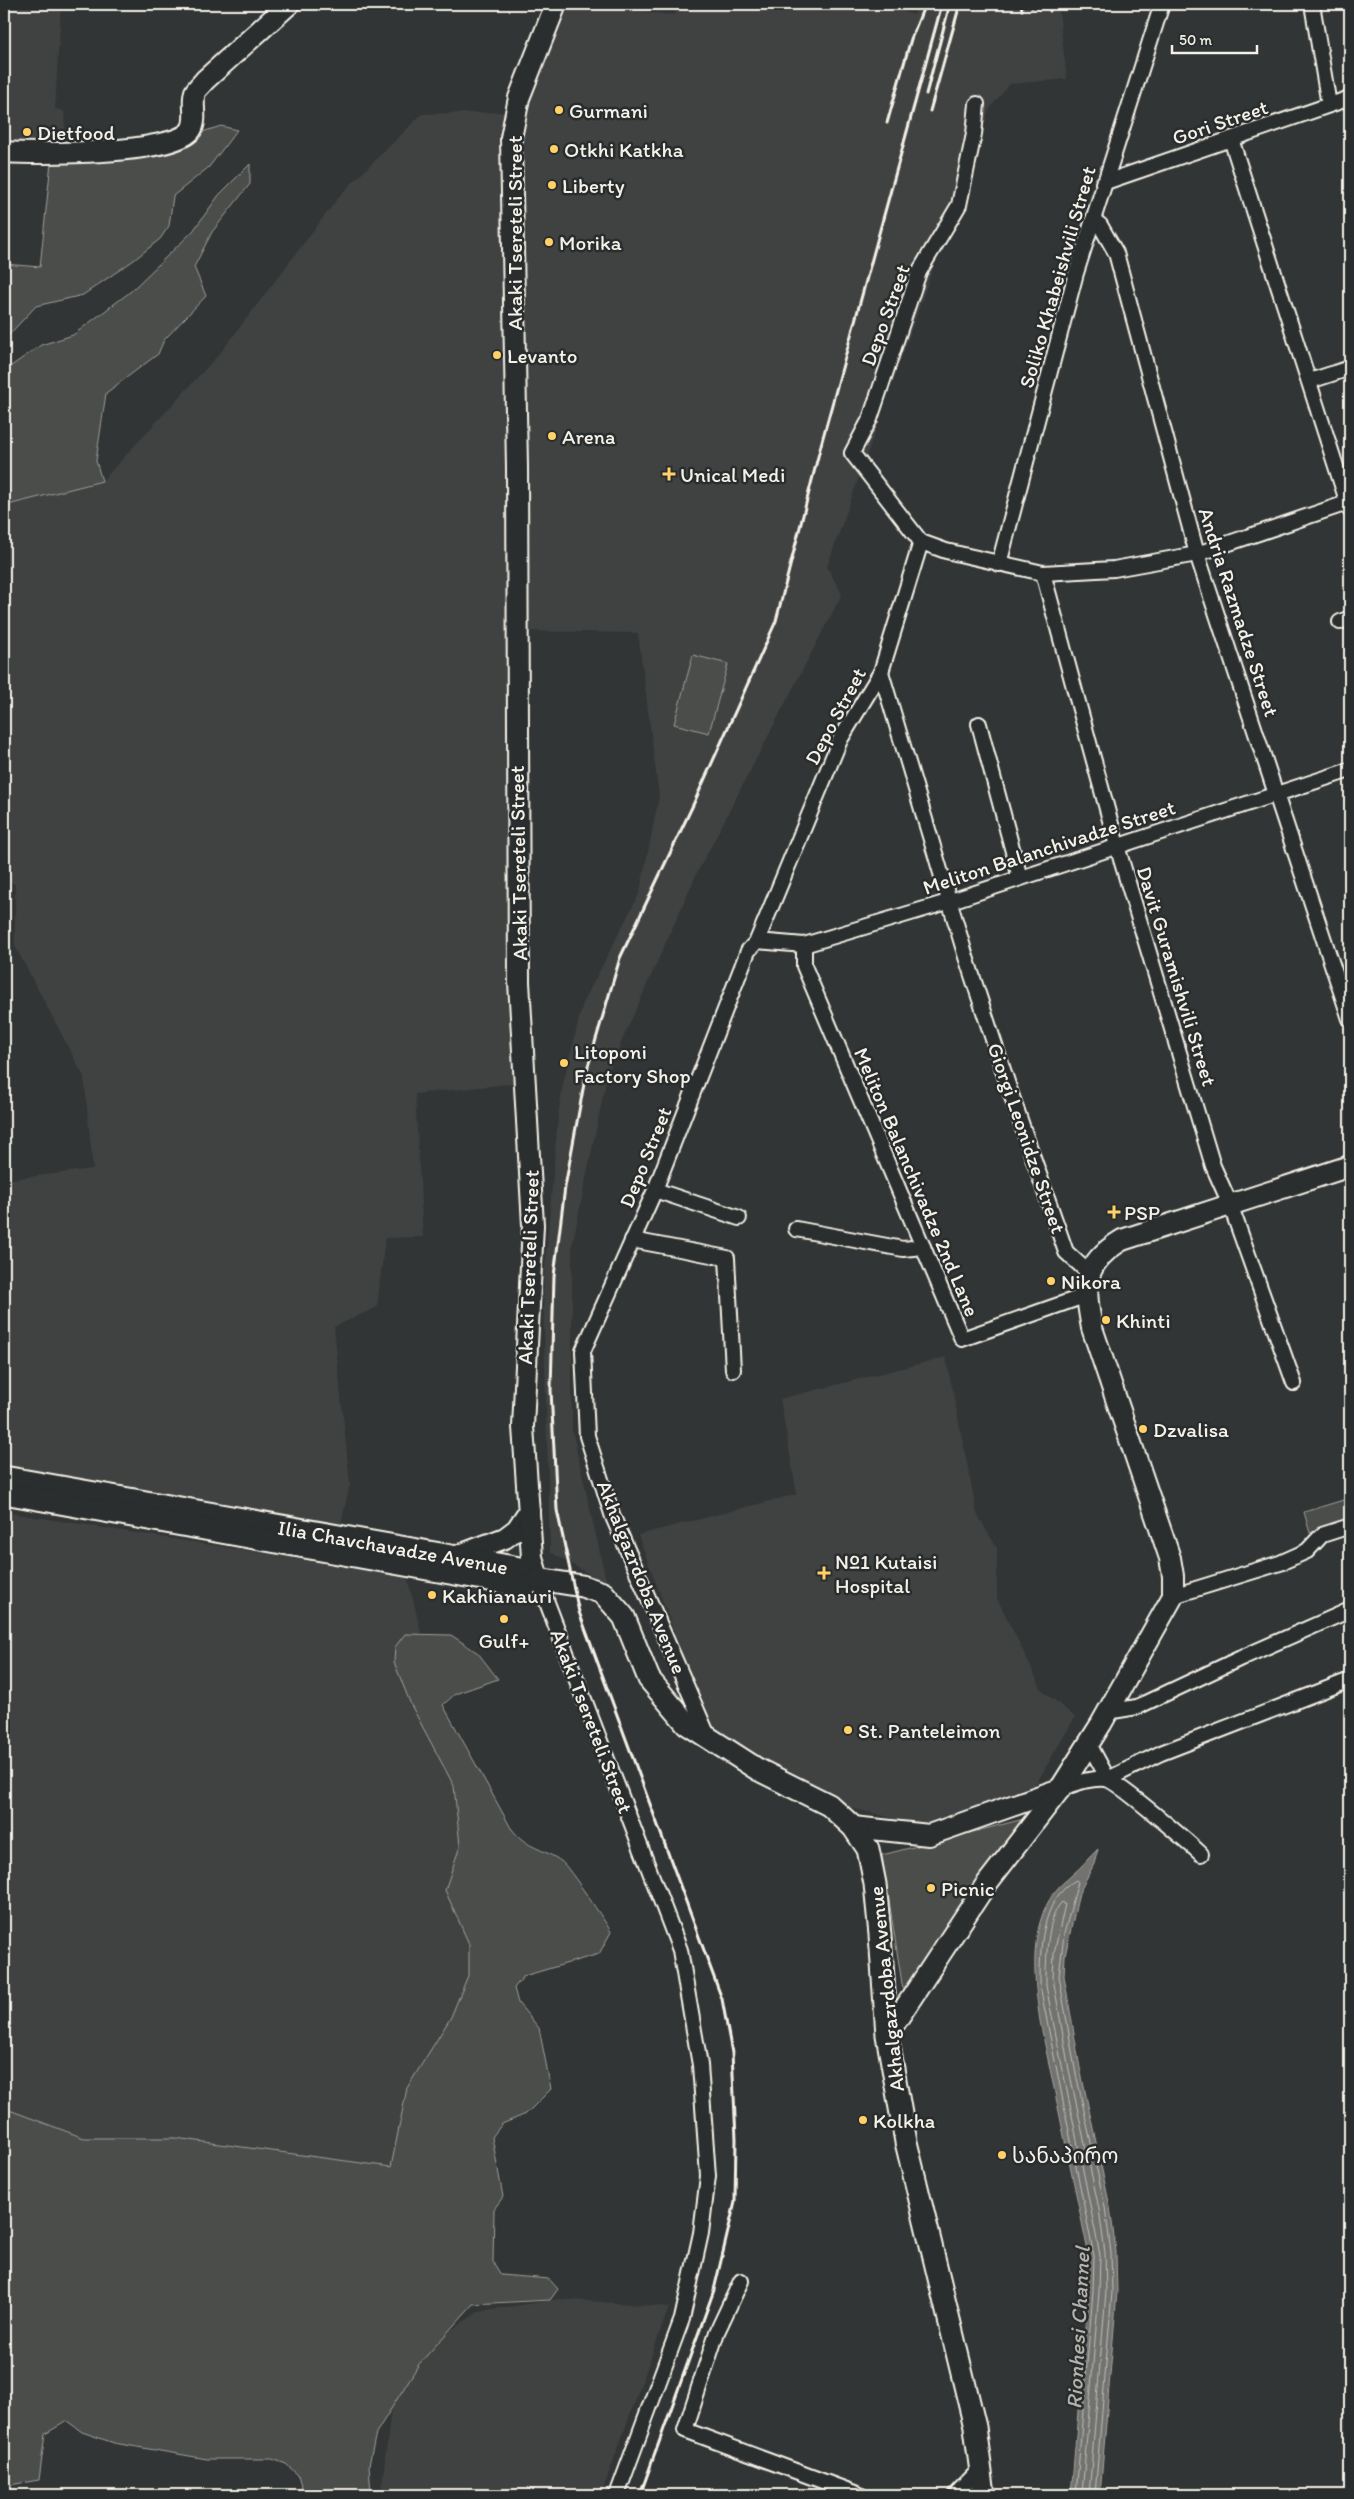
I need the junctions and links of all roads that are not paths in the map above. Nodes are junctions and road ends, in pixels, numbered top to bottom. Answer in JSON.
{"nodes":[{"id":1,"x":556,"y":4,"type":"edge"},
{"id":2,"x":1162,"y":4,"type":"edge"},
{"id":3,"x":1312,"y":4,"type":"edge"},
{"id":4,"x":280,"y":6,"type":"edge"},
{"id":5,"x":1350,"y":98,"type":"edge"},
{"id":6,"x":977,"y":104,"type":"dead end"},
{"id":7,"x":1329,"y":105,"type":"junction"},
{"id":8,"x":1231,"y":139,"type":"junction"},
{"id":9,"x":4,"y":152,"type":"edge"},
{"id":10,"x":1103,"y":183,"type":"junction"},
{"id":11,"x":1092,"y":220,"type":"junction"},
{"id":12,"x":1350,"y":368,"type":"edge"},
{"id":13,"x":1310,"y":381,"type":"junction"},
{"id":14,"x":1349,"y":507,"type":"edge"},
{"id":15,"x":921,"y":542,"type":"junction"},
{"id":16,"x":1196,"y":554,"type":"junction"},
{"id":17,"x":999,"y":564,"type":"junction"},
{"id":18,"x":1043,"y":573,"type":"junction"},
{"id":19,"x":881,"y":672,"type":"junction"},
{"id":20,"x":979,"y":724,"type":"dead end"},
{"id":21,"x":1350,"y":770,"type":"edge"},
{"id":22,"x":1278,"y":794,"type":"junction"},
{"id":23,"x":1118,"y":846,"type":"junction"},
{"id":24,"x":1020,"y":878,"type":"junction"},
{"id":25,"x":951,"y":901,"type":"junction"},
{"id":26,"x":757,"y":941,"type":"junction"},
{"id":27,"x":804,"y":945,"type":"junction"},
{"id":28,"x":1350,"y":1019,"type":"edge"},
{"id":29,"x":1350,"y":1166,"type":"edge"},
{"id":30,"x":654,"y":1190,"type":"junction"},
{"id":31,"x":1230,"y":1204,"type":"junction"},
{"id":32,"x":740,"y":1218,"type":"dead end"},
{"id":33,"x":796,"y":1229,"type":"dead end"},
{"id":34,"x":632,"y":1240,"type":"junction"},
{"id":35,"x":923,"y":1247,"type":"junction"},
{"id":36,"x":1089,"y":1273,"type":"junction"},
{"id":37,"x":1087,"y":1295,"type":"junction"},
{"id":38,"x":584,"y":1351,"type":"joint"},
{"id":39,"x":733,"y":1370,"type":"dead end"},
{"id":40,"x":1294,"y":1383,"type":"dead end"},
{"id":41,"x":4,"y":1477,"type":"edge"},
{"id":42,"x":4,"y":1493,"type":"edge"},
{"id":43,"x":529,"y":1511,"type":"junction"},
{"id":44,"x":1350,"y":1526,"type":"edge"},
{"id":45,"x":335,"y":1545,"type":"junction"},
{"id":46,"x":454,"y":1557,"type":"junction"},
{"id":47,"x":538,"y":1579,"type":"junction"},
{"id":48,"x":1173,"y":1596,"type":"junction"},
{"id":49,"x":1350,"y":1610,"type":"edge"},
{"id":50,"x":1350,"y":1680,"type":"edge"},
{"id":51,"x":1107,"y":1712,"type":"junction"},
{"id":52,"x":710,"y":1739,"type":"junction"},
{"id":53,"x":1089,"y":1744,"type":"junction"},
{"id":54,"x":1108,"y":1779,"type":"junction"},
{"id":55,"x":1060,"y":1789,"type":"junction"},
{"id":56,"x":853,"y":1827,"type":"junction"},
{"id":57,"x":1201,"y":1854,"type":"dead end"},
{"id":58,"x":887,"y":2035,"type":"junction"},
{"id":59,"x":741,"y":2281,"type":"dead end"},
{"id":60,"x":981,"y":2468,"type":"junction"},
{"id":61,"x":616,"y":2495,"type":"edge"},
{"id":62,"x":860,"y":2495,"type":"edge"},
{"id":63,"x":955,"y":2495,"type":"edge"},
{"id":64,"x":984,"y":2495,"type":"edge"}],
"edges":[{"from":1,"to":43,"type":"street","name":"Akaki Tsereteli Street"},
{"from":2,"to":10,"type":"street","name":"Soliko Khabeishvili Street"},
{"from":3,"to":7,"type":"street"},
{"from":4,"to":9,"type":"street"},
{"from":5,"to":7,"type":"street","name":"Gori Street"},
{"from":6,"to":15,"type":"street","name":"Depo Street"},
{"from":7,"to":8,"type":"street","name":"Gori Street"},
{"from":8,"to":10,"type":"street","name":"Gori Street"},
{"from":8,"to":13,"type":"street"},
{"from":10,"to":11,"type":"street","name":"Soliko Khabeishvili Street"},
{"from":11,"to":16,"type":"street","name":"Andria Razmadze Street"},
{"from":11,"to":17,"type":"street","name":"Soliko Khabeishvili Street"},
{"from":12,"to":13,"type":"street"},
{"from":13,"to":14,"type":"street"},
{"from":14,"to":16,"type":"street"},
{"from":15,"to":17,"type":"street"},
{"from":15,"to":19,"type":"street","name":"Depo Street"},
{"from":16,"to":18,"type":"street"},
{"from":16,"to":22,"type":"street","name":"Andria Razmadze Street"},
{"from":17,"to":18,"type":"street"},
{"from":18,"to":23,"type":"street","name":"Davit Guramishvili Street"},
{"from":19,"to":25,"type":"street","name":"Giorgi Leonidze Street"},
{"from":19,"to":26,"type":"street","name":"Depo Street"},
{"from":20,"to":24,"type":"street"},
{"from":21,"to":22,"type":"street","name":"Meliton Balanchivadze Street"},
{"from":22,"to":23,"type":"street","name":"Meliton Balanchivadze Street"},
{"from":22,"to":28,"type":"street","name":"Andria Razmadze Street"},
{"from":23,"to":24,"type":"street","name":"Meliton Balanchivadze Street"},
{"from":23,"to":31,"type":"street","name":"Davit Guramishvili Street"},
{"from":24,"to":25,"type":"street","name":"Meliton Balanchivadze Street"},
{"from":25,"to":27,"type":"street","name":"Meliton Balanchivadze Street"},
{"from":25,"to":36,"type":"street","name":"Giorgi Leonidze Street"},
{"from":26,"to":27,"type":"street","name":"Meliton Balanchivadze Street"},
{"from":26,"to":30,"type":"street","name":"Depo Street"},
{"from":27,"to":35,"type":"street","name":"Meliton Balanchivadze 2nd Lane"},
{"from":29,"to":31,"type":"street"},
{"from":30,"to":32,"type":"street"},
{"from":30,"to":34,"type":"street","name":"Depo Street"},
{"from":31,"to":36,"type":"street"},
{"from":31,"to":40,"type":"street","name":"Davit Guramishvili Street"},
{"from":33,"to":35,"type":"street"},
{"from":34,"to":38,"type":"street","name":"Depo Street"},
{"from":34,"to":39,"type":"street"},
{"from":35,"to":37,"type":"street","name":"Meliton Balanchivadze 2nd Lane"},
{"from":36,"to":37,"type":"street"},
{"from":37,"to":48,"type":"street"},
{"from":38,"to":52,"type":"street","name":"Akhalgazrdoba Avenue"},
{"from":41,"to":45,"type":"main road","name":"Ilia Chavchavadze Avenue"},
{"from":42,"to":45,"type":"main road","name":"Ilia Chavchavadze Avenue"},
{"from":43,"to":46,"type":"street"},
{"from":43,"to":47,"type":"street","name":"Akaki Tsereteli Street"},
{"from":44,"to":48,"type":"street"},
{"from":45,"to":46,"type":"main road","name":"Ilia Chavchavadze Avenue"},
{"from":45,"to":47,"type":"main road","name":"Ilia Chavchavadze Avenue"},
{"from":46,"to":47,"type":"main road","name":"Ilia Chavchavadze Avenue"},
{"from":47,"to":52,"type":"main road","name":"Akhalgazrdoba Avenue"},
{"from":47,"to":61,"type":"street","name":"Akaki Tsereteli Street"},
{"from":48,"to":51,"type":"street"},
{"from":49,"to":51,"type":"street"},
{"from":50,"to":54,"type":"street"},
{"from":51,"to":53,"type":"street"},
{"from":52,"to":56,"type":"main road","name":"Akhalgazrdoba Avenue"},
{"from":53,"to":54,"type":"street"},
{"from":53,"to":55,"type":"street"},
{"from":54,"to":55,"type":"street"},
{"from":54,"to":57,"type":"street"},
{"from":55,"to":56,"type":"street"},
{"from":55,"to":58,"type":"street"},
{"from":56,"to":58,"type":"main road","name":"Akhalgazrdoba Avenue"},
{"from":58,"to":60,"type":"main road","name":"Akhalgazrdoba Avenue"},
{"from":59,"to":62,"type":"street"},
{"from":60,"to":63,"type":"street"},
{"from":60,"to":64,"type":"main road","name":"Akhalgazrdoba Avenue"}]}
